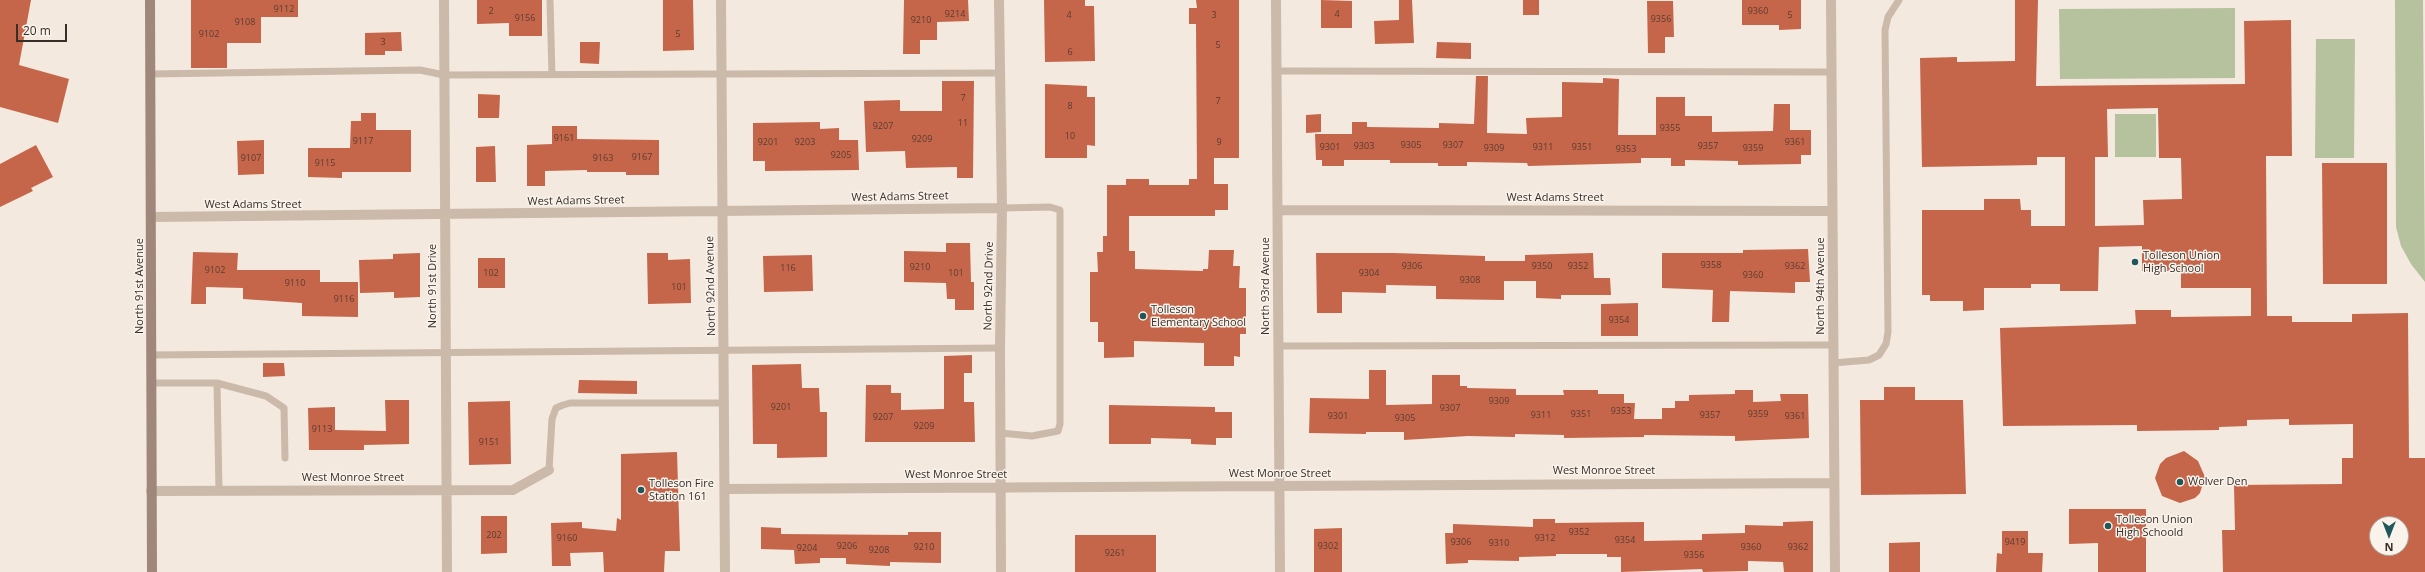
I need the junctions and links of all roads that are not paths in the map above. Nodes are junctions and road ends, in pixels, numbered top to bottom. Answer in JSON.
{"nodes":[{"id":1,"x":150,"y":0,"type":"edge"},
{"id":2,"x":444,"y":0,"type":"edge"},
{"id":3,"x":550,"y":0,"type":"edge"},
{"id":4,"x":721,"y":0,"type":"edge"},
{"id":5,"x":999,"y":0,"type":"edge"},
{"id":6,"x":1276,"y":0,"type":"edge"},
{"id":7,"x":1831,"y":0,"type":"edge"},
{"id":8,"x":1899,"y":0,"type":"edge"},
{"id":9,"x":1277,"y":71,"type":"junction"},
{"id":10,"x":1831,"y":72,"type":"junction"},
{"id":11,"x":150,"y":74,"type":"junction"},
{"id":12,"x":999,"y":74,"type":"junction"},
{"id":13,"x":444,"y":75,"type":"junction"},
{"id":14,"x":552,"y":76,"type":"junction"},
{"id":15,"x":721,"y":76,"type":"junction"},
{"id":16,"x":1002,"y":208,"type":"junction"},
{"id":17,"x":1278,"y":210,"type":"junction"},
{"id":18,"x":1832,"y":210,"type":"junction"},
{"id":19,"x":722,"y":211,"type":"junction"},
{"id":20,"x":445,"y":215,"type":"junction"},
{"id":21,"x":152,"y":217,"type":"junction"},
{"id":22,"x":1833,"y":345,"type":"junction"},
{"id":23,"x":1279,"y":346,"type":"junction"},
{"id":24,"x":1000,"y":348,"type":"junction"},
{"id":25,"x":725,"y":350,"type":"junction"},
{"id":26,"x":446,"y":352,"type":"junction"},
{"id":27,"x":151,"y":355,"type":"junction"},
{"id":28,"x":1833,"y":363,"type":"junction"},
{"id":29,"x":151,"y":383,"type":"junction"},
{"id":30,"x":217,"y":383,"type":"junction"},
{"id":31,"x":725,"y":403,"type":"junction"},
{"id":32,"x":1000,"y":433,"type":"junction"},
{"id":33,"x":285,"y":458,"type":"dead end"},
{"id":34,"x":549,"y":470,"type":"joint"},
{"id":35,"x":1834,"y":483,"type":"junction"},
{"id":36,"x":1279,"y":486,"type":"junction"},
{"id":37,"x":1000,"y":487,"type":"junction"},
{"id":38,"x":726,"y":489,"type":"junction"},
{"id":39,"x":151,"y":491,"type":"junction"},
{"id":40,"x":219,"y":491,"type":"junction"},
{"id":41,"x":446,"y":491,"type":"junction"},
{"id":42,"x":152,"y":572,"type":"edge"},
{"id":43,"x":447,"y":572,"type":"edge"},
{"id":44,"x":725,"y":572,"type":"edge"},
{"id":45,"x":1001,"y":572,"type":"edge"},
{"id":46,"x":1280,"y":572,"type":"edge"},
{"id":47,"x":1835,"y":572,"type":"edge"}],
"edges":[{"from":1,"to":11,"type":"main road","name":"North 91st Avenue"},
{"from":2,"to":13,"type":"street","name":"North 91st Drive"},
{"from":3,"to":14,"type":"lane"},
{"from":4,"to":15,"type":"street","name":"North 92nd Avenue"},
{"from":5,"to":12,"type":"street","name":"North 92nd Drive"},
{"from":6,"to":9,"type":"street","name":"North 93rd Avenue"},
{"from":7,"to":10,"type":"street","name":"North 94th Avenue"},
{"from":8,"to":28,"type":"lane"},
{"from":9,"to":10,"type":"lane"},
{"from":9,"to":17,"type":"street","name":"North 93rd Avenue"},
{"from":10,"to":18,"type":"street","name":"North 94th Avenue"},
{"from":11,"to":13,"type":"lane"},
{"from":11,"to":21,"type":"main road","name":"North 91st Avenue"},
{"from":12,"to":15,"type":"lane"},
{"from":12,"to":16,"type":"street","name":"North 92nd Drive"},
{"from":13,"to":14,"type":"lane"},
{"from":13,"to":20,"type":"street","name":"North 91st Drive"},
{"from":14,"to":15,"type":"lane"},
{"from":15,"to":19,"type":"street","name":"North 92nd Avenue"},
{"from":16,"to":19,"type":"street","name":"West Adams Street"},
{"from":16,"to":24,"type":"street","name":"North 92nd Drive"},
{"from":16,"to":32,"type":"lane"},
{"from":17,"to":18,"type":"street","name":"West Adams Street"},
{"from":17,"to":23,"type":"street","name":"North 93rd Avenue"},
{"from":18,"to":22,"type":"street","name":"North 94th Avenue"},
{"from":19,"to":20,"type":"street","name":"West Adams Street"},
{"from":19,"to":25,"type":"street","name":"North 92nd Avenue"},
{"from":20,"to":21,"type":"street","name":"West Adams Street"},
{"from":20,"to":26,"type":"street","name":"North 91st Drive"},
{"from":21,"to":27,"type":"main road","name":"North 91st Avenue"},
{"from":22,"to":23,"type":"lane"},
{"from":22,"to":28,"type":"street","name":"North 94th Avenue"},
{"from":23,"to":36,"type":"street","name":"North 93rd Avenue"},
{"from":24,"to":25,"type":"lane"},
{"from":24,"to":32,"type":"street","name":"North 92nd Drive"},
{"from":25,"to":26,"type":"lane"},
{"from":25,"to":31,"type":"street","name":"North 92nd Avenue"},
{"from":26,"to":27,"type":"lane"},
{"from":26,"to":41,"type":"street","name":"North 91st Drive"},
{"from":27,"to":29,"type":"main road","name":"North 91st Avenue"},
{"from":28,"to":35,"type":"street","name":"North 94th Avenue"},
{"from":29,"to":30,"type":"lane"},
{"from":29,"to":39,"type":"main road","name":"North 91st Avenue"},
{"from":30,"to":33,"type":"lane"},
{"from":30,"to":40,"type":"lane"},
{"from":31,"to":34,"type":"lane"},
{"from":31,"to":38,"type":"street","name":"North 92nd Avenue"},
{"from":32,"to":37,"type":"street","name":"North 92nd Drive"},
{"from":34,"to":41,"type":"street","name":"West Monroe Street"},
{"from":35,"to":36,"type":"street","name":"West Monroe Street"},
{"from":35,"to":47,"type":"street","name":"North 94th Avenue"},
{"from":36,"to":37,"type":"street","name":"West Monroe Street"},
{"from":36,"to":46,"type":"street","name":"North 93rd Avenue"},
{"from":37,"to":38,"type":"street","name":"West Monroe Street"},
{"from":37,"to":45,"type":"street","name":"North 92nd Drive"},
{"from":38,"to":44,"type":"street","name":"North 92nd Avenue"},
{"from":39,"to":40,"type":"street","name":"West Monroe Street"},
{"from":39,"to":42,"type":"main road","name":"North 91st Avenue"},
{"from":40,"to":41,"type":"street","name":"West Monroe Street"},
{"from":41,"to":43,"type":"street","name":"North 91st Drive"}]}
